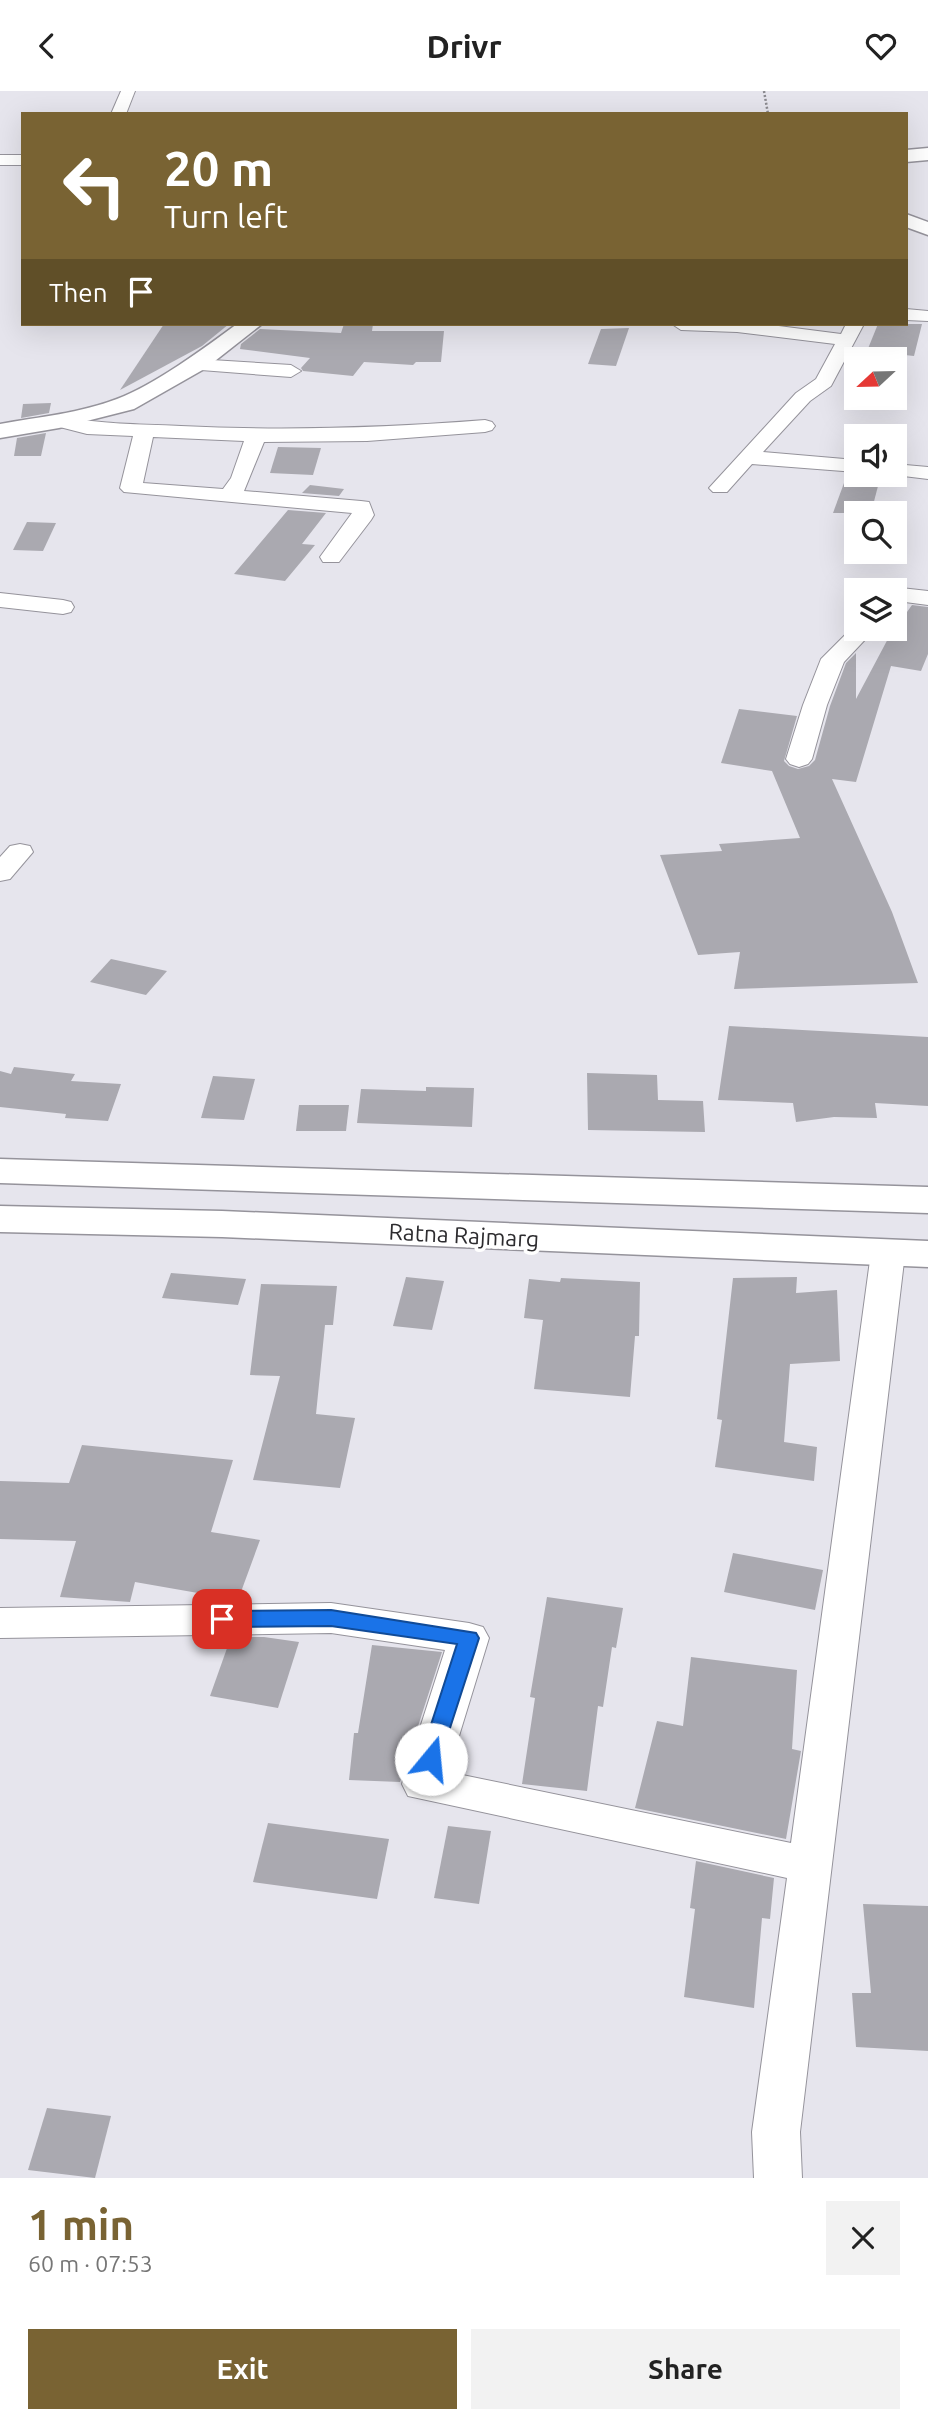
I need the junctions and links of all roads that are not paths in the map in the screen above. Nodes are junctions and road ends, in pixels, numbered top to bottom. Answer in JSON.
{"nodes":[{"id":1,"x":128,"y":91,"type":"edge"},
{"id":2,"x":119,"y":112,"type":"edge"},
{"id":3,"x":928,"y":154,"type":"edge"},
{"id":4,"x":908,"y":156,"type":"edge"},
{"id":5,"x":0,"y":160,"type":"edge"},
{"id":6,"x":21,"y":160,"type":"edge"},
{"id":7,"x":908,"y":222,"type":"edge"},
{"id":8,"x":928,"y":229,"type":"edge"},
{"id":9,"x":908,"y":314,"type":"edge"},
{"id":10,"x":928,"y":316,"type":"edge"},
{"id":11,"x":248,"y":326,"type":"edge"},
{"id":12,"x":737,"y":326,"type":"edge"},
{"id":13,"x":851,"y":332,"type":"edge"},
{"id":14,"x":195,"y":365,"type":"junction"},
{"id":15,"x":291,"y":371,"type":"dead end"},
{"id":16,"x":59,"y":421,"type":"junction"},
{"id":17,"x":485,"y":426,"type":"dead end"},
{"id":18,"x":145,"y":430,"type":"junction"},
{"id":19,"x":0,"y":431,"type":"edge"},
{"id":20,"x":256,"y":436,"type":"junction"},
{"id":21,"x":747,"y":457,"type":"junction"},
{"id":22,"x":844,"y":465,"type":"edge"},
{"id":23,"x":907,"y":471,"type":"edge"},
{"id":24,"x":928,"y":473,"type":"edge"},
{"id":25,"x":720,"y":488,"type":"dead end"},
{"id":26,"x":234,"y":496,"type":"junction"},
{"id":27,"x":331,"y":557,"type":"dead end"},
{"id":28,"x":907,"y":596,"type":"edge"},
{"id":29,"x":928,"y":599,"type":"edge"},
{"id":30,"x":0,"y":600,"type":"edge"},
{"id":31,"x":63,"y":607,"type":"dead end"},
{"id":32,"x":852,"y":641,"type":"edge"},
{"id":33,"x":799,"y":759,"type":"dead end"},
{"id":34,"x":20,"y":852,"type":"dead end"},
{"id":35,"x":0,"y":873,"type":"edge"},
{"id":36,"x":0,"y":1171,"type":"edge"},
{"id":37,"x":928,"y":1200,"type":"edge"},
{"id":38,"x":0,"y":1219,"type":"edge"},
{"id":39,"x":888,"y":1253,"type":"junction"},
{"id":40,"x":928,"y":1254,"type":"edge"},
{"id":41,"x":0,"y":1623,"type":"edge"},
{"id":42,"x":811,"y":1865,"type":"junction"},
{"id":43,"x":778,"y":2178,"type":"edge"}],
"edges":[{"from":1,"to":2,"type":"street"},
{"from":3,"to":4,"type":"main road"},
{"from":5,"to":6,"type":"street"},
{"from":7,"to":8,"type":"main road"},
{"from":9,"to":10,"type":"street"},
{"from":11,"to":14,"type":"main road"},
{"from":12,"to":13,"type":"street"},
{"from":13,"to":21,"type":"street"},
{"from":14,"to":15,"type":"street"},
{"from":14,"to":16,"type":"main road"},
{"from":16,"to":18,"type":"street"},
{"from":16,"to":19,"type":"main road"},
{"from":17,"to":20,"type":"street"},
{"from":18,"to":20,"type":"street"},
{"from":18,"to":26,"type":"street"},
{"from":20,"to":26,"type":"street"},
{"from":21,"to":22,"type":"street"},
{"from":21,"to":25,"type":"street"},
{"from":23,"to":24,"type":"street"},
{"from":26,"to":27,"type":"street"},
{"from":28,"to":29,"type":"street"},
{"from":30,"to":31,"type":"street"},
{"from":32,"to":33,"type":"street"},
{"from":34,"to":35,"type":"street"},
{"from":36,"to":37,"type":"main road","name":"Ratna Rajmarg"},
{"from":38,"to":39,"type":"main road","name":"Ratna Rajmarg"},
{"from":39,"to":40,"type":"main road","name":"Ratna Rajmarg"},
{"from":39,"to":42,"type":"street"},
{"from":41,"to":42,"type":"street"},
{"from":42,"to":43,"type":"street"}]}
